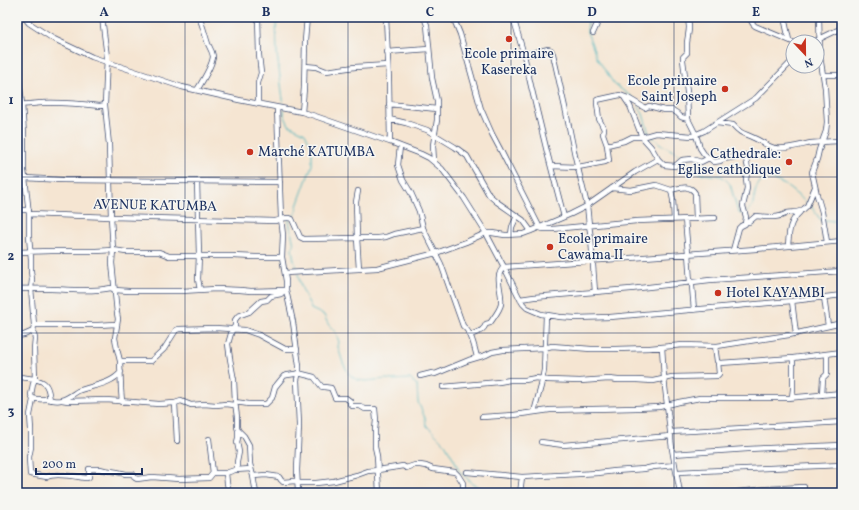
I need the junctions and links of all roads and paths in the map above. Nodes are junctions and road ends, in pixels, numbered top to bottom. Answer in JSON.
{"nodes":[{"id":1,"x":24,"y":17,"type":"edge"},
{"id":2,"x":102,"y":17,"type":"edge"},
{"id":3,"x":199,"y":17,"type":"edge"},
{"id":4,"x":258,"y":17,"type":"edge"},
{"id":5,"x":307,"y":17,"type":"edge"},
{"id":6,"x":386,"y":17,"type":"edge"},
{"id":7,"x":424,"y":17,"type":"edge"},
{"id":8,"x":453,"y":17,"type":"edge"},
{"id":9,"x":513,"y":17,"type":"edge"},
{"id":10,"x":599,"y":17,"type":"edge"},
{"id":11,"x":687,"y":17,"type":"edge"},
{"id":12,"x":749,"y":17,"type":"edge"},
{"id":13,"x":784,"y":17,"type":"edge"},
{"id":14,"x":819,"y":17,"type":"edge"},
{"id":15,"x":842,"y":28,"type":"edge"},
{"id":16,"x":593,"y":33,"type":"dead end"},
{"id":17,"x":789,"y":34,"type":"edge"},
{"id":18,"x":820,"y":34,"type":"edge"},
{"id":19,"x":825,"y":36,"type":"edge"},
{"id":20,"x":785,"y":38,"type":"edge"},
{"id":21,"x":429,"y":49,"type":"junction"},
{"id":22,"x":387,"y":52,"type":"junction"},
{"id":23,"x":524,"y":55,"type":"junction"},
{"id":24,"x":106,"y":62,"type":"junction"},
{"id":25,"x":17,"y":65,"type":"edge"},
{"id":26,"x":388,"y":65,"type":"junction"},
{"id":27,"x":305,"y":66,"type":"junction"},
{"id":28,"x":785,"y":68,"type":"edge"},
{"id":29,"x":842,"y":75,"type":"edge"},
{"id":30,"x":823,"y":76,"type":"joint"},
{"id":31,"x":197,"y":90,"type":"junction"},
{"id":32,"x":624,"y":97,"type":"junction"},
{"id":33,"x":20,"y":104,"type":"edge"},
{"id":34,"x":258,"y":104,"type":"junction"},
{"id":35,"x":389,"y":104,"type":"junction"},
{"id":36,"x":105,"y":106,"type":"junction"},
{"id":37,"x":279,"y":108,"type":"junction"},
{"id":38,"x":437,"y":109,"type":"junction"},
{"id":39,"x":302,"y":112,"type":"junction"},
{"id":40,"x":22,"y":115,"type":"junction"},
{"id":41,"x":17,"y":117,"type":"edge"},
{"id":42,"x":389,"y":119,"type":"junction"},
{"id":43,"x":688,"y":119,"type":"junction"},
{"id":44,"x":717,"y":123,"type":"junction"},
{"id":45,"x":434,"y":134,"type":"junction"},
{"id":46,"x":696,"y":135,"type":"junction"},
{"id":47,"x":642,"y":137,"type":"junction"},
{"id":48,"x":842,"y":141,"type":"edge"},
{"id":49,"x":390,"y":142,"type":"junction"},
{"id":50,"x":822,"y":142,"type":"junction"},
{"id":51,"x":607,"y":145,"type":"junction"},
{"id":52,"x":400,"y":146,"type":"junction"},
{"id":53,"x":776,"y":148,"type":"junction"},
{"id":54,"x":745,"y":155,"type":"junction"},
{"id":55,"x":658,"y":158,"type":"junction"},
{"id":56,"x":708,"y":158,"type":"junction"},
{"id":57,"x":434,"y":162,"type":"junction"},
{"id":58,"x":551,"y":166,"type":"junction"},
{"id":59,"x":578,"y":167,"type":"junction"},
{"id":60,"x":17,"y":170,"type":"edge"},
{"id":61,"x":24,"y":171,"type":"junction"},
{"id":62,"x":26,"y":178,"type":"junction"},
{"id":63,"x":110,"y":180,"type":"junction"},
{"id":64,"x":197,"y":181,"type":"junction"},
{"id":65,"x":280,"y":182,"type":"junction"},
{"id":66,"x":814,"y":187,"type":"junction"},
{"id":67,"x":612,"y":188,"type":"junction"},
{"id":68,"x":672,"y":190,"type":"junction"},
{"id":69,"x":358,"y":191,"type":"dead end"},
{"id":70,"x":587,"y":205,"type":"junction"},
{"id":71,"x":17,"y":210,"type":"edge"},
{"id":72,"x":29,"y":212,"type":"junction"},
{"id":73,"x":800,"y":212,"type":"junction"},
{"id":74,"x":517,"y":216,"type":"junction"},
{"id":75,"x":111,"y":217,"type":"junction"},
{"id":76,"x":564,"y":217,"type":"junction"},
{"id":77,"x":281,"y":218,"type":"junction"},
{"id":78,"x":715,"y":218,"type":"dead end"},
{"id":79,"x":198,"y":219,"type":"junction"},
{"id":80,"x":674,"y":219,"type":"junction"},
{"id":81,"x":685,"y":219,"type":"junction"},
{"id":82,"x":696,"y":219,"type":"junction"},
{"id":83,"x":746,"y":222,"type":"junction"},
{"id":84,"x":589,"y":225,"type":"junction"},
{"id":85,"x":423,"y":228,"type":"junction"},
{"id":86,"x":540,"y":228,"type":"junction"},
{"id":87,"x":530,"y":231,"type":"junction"},
{"id":88,"x":486,"y":233,"type":"junction"},
{"id":89,"x":511,"y":234,"type":"junction"},
{"id":90,"x":357,"y":238,"type":"junction"},
{"id":91,"x":842,"y":241,"type":"edge"},
{"id":92,"x":827,"y":242,"type":"junction"},
{"id":93,"x":788,"y":246,"type":"junction"},
{"id":94,"x":113,"y":250,"type":"junction"},
{"id":95,"x":734,"y":250,"type":"junction"},
{"id":96,"x":31,"y":251,"type":"junction"},
{"id":97,"x":17,"y":252,"type":"edge"},
{"id":98,"x":436,"y":253,"type":"junction"},
{"id":99,"x":688,"y":253,"type":"junction"},
{"id":100,"x":199,"y":255,"type":"junction"},
{"id":101,"x":282,"y":256,"type":"junction"},
{"id":102,"x":593,"y":261,"type":"junction"},
{"id":103,"x":504,"y":267,"type":"junction"},
{"id":104,"x":359,"y":269,"type":"junction"},
{"id":105,"x":841,"y":271,"type":"edge"},
{"id":106,"x":285,"y":273,"type":"junction"},
{"id":107,"x":690,"y":282,"type":"junction"},
{"id":108,"x":31,"y":288,"type":"junction"},
{"id":109,"x":17,"y":289,"type":"edge"},
{"id":110,"x":115,"y":290,"type":"junction"},
{"id":111,"x":200,"y":290,"type":"junction"},
{"id":112,"x":285,"y":291,"type":"junction"},
{"id":113,"x":595,"y":292,"type":"junction"},
{"id":114,"x":842,"y":295,"type":"edge"},
{"id":115,"x":824,"y":297,"type":"junction"},
{"id":116,"x":520,"y":299,"type":"junction"},
{"id":117,"x":792,"y":301,"type":"junction"},
{"id":118,"x":694,"y":310,"type":"junction"},
{"id":119,"x":546,"y":315,"type":"junction"},
{"id":120,"x":842,"y":323,"type":"edge"},
{"id":121,"x":116,"y":324,"type":"junction"},
{"id":122,"x":34,"y":325,"type":"junction"},
{"id":123,"x":828,"y":326,"type":"junction"},
{"id":124,"x":233,"y":329,"type":"junction"},
{"id":125,"x":33,"y":331,"type":"junction"},
{"id":126,"x":796,"y":334,"type":"junction"},
{"id":127,"x":470,"y":335,"type":"junction"},
{"id":128,"x":17,"y":336,"type":"edge"},
{"id":129,"x":715,"y":346,"type":"junction"},
{"id":130,"x":662,"y":347,"type":"junction"},
{"id":131,"x":544,"y":348,"type":"junction"},
{"id":132,"x":297,"y":349,"type":"junction"},
{"id":133,"x":842,"y":352,"type":"edge"},
{"id":134,"x":827,"y":354,"type":"junction"},
{"id":135,"x":477,"y":357,"type":"junction"},
{"id":136,"x":793,"y":358,"type":"junction"},
{"id":137,"x":120,"y":361,"type":"junction"},
{"id":138,"x":718,"y":362,"type":"junction"},
{"id":139,"x":121,"y":372,"type":"junction"},
{"id":140,"x":298,"y":373,"type":"junction"},
{"id":141,"x":420,"y":376,"type":"dead end"},
{"id":142,"x":17,"y":377,"type":"edge"},
{"id":143,"x":664,"y":378,"type":"junction"},
{"id":144,"x":35,"y":379,"type":"junction"},
{"id":145,"x":542,"y":379,"type":"junction"},
{"id":146,"x":443,"y":387,"type":"dead end"},
{"id":147,"x":842,"y":393,"type":"edge"},
{"id":148,"x":822,"y":395,"type":"junction"},
{"id":149,"x":792,"y":397,"type":"junction"},
{"id":150,"x":33,"y":398,"type":"junction"},
{"id":151,"x":50,"y":400,"type":"junction"},
{"id":152,"x":62,"y":400,"type":"junction"},
{"id":153,"x":122,"y":402,"type":"junction"},
{"id":154,"x":175,"y":403,"type":"junction"},
{"id":155,"x":235,"y":404,"type":"junction"},
{"id":156,"x":667,"y":405,"type":"junction"},
{"id":157,"x":534,"y":412,"type":"junction"},
{"id":158,"x":482,"y":417,"type":"dead end"},
{"id":159,"x":842,"y":422,"type":"edge"},
{"id":160,"x":238,"y":430,"type":"junction"},
{"id":161,"x":670,"y":434,"type":"junction"},
{"id":162,"x":209,"y":439,"type":"dead end"},
{"id":163,"x":177,"y":442,"type":"dead end"},
{"id":164,"x":541,"y":442,"type":"dead end"},
{"id":165,"x":842,"y":445,"type":"edge"},
{"id":166,"x":673,"y":454,"type":"junction"},
{"id":167,"x":675,"y":465,"type":"junction"},
{"id":168,"x":842,"y":465,"type":"edge"},
{"id":169,"x":251,"y":469,"type":"junction"},
{"id":170,"x":237,"y":470,"type":"junction"},
{"id":171,"x":378,"y":470,"type":"junction"},
{"id":172,"x":467,"y":472,"type":"dead end"},
{"id":173,"x":677,"y":472,"type":"junction"},
{"id":174,"x":213,"y":473,"type":"junction"},
{"id":175,"x":226,"y":473,"type":"junction"},
{"id":176,"x":253,"y":476,"type":"junction"},
{"id":177,"x":522,"y":477,"type":"junction"},
{"id":178,"x":298,"y":483,"type":"junction"},
{"id":179,"x":804,"y":487,"type":"dead end"},
{"id":180,"x":229,"y":493,"type":"edge"},
{"id":181,"x":256,"y":493,"type":"edge"},
{"id":182,"x":298,"y":493,"type":"edge"},
{"id":183,"x":379,"y":493,"type":"edge"},
{"id":184,"x":463,"y":493,"type":"edge"},
{"id":185,"x":520,"y":493,"type":"edge"},
{"id":186,"x":680,"y":493,"type":"edge"},
{"id":187,"x":727,"y":493,"type":"edge"}],
"edges":[{"from":1,"to":24,"type":"street"},
{"from":2,"to":24,"type":"street"},
{"from":3,"to":31,"type":"street"},
{"from":4,"to":34,"type":"street"},
{"from":5,"to":27,"type":"street"},
{"from":6,"to":22,"type":"street"},
{"from":7,"to":21,"type":"street"},
{"from":8,"to":86,"type":"street"},
{"from":9,"to":23,"type":"street"},
{"from":10,"to":16,"type":"street"},
{"from":11,"to":43,"type":"street"},
{"from":12,"to":20,"type":"street"},
{"from":13,"to":17,"type":"street"},
{"from":14,"to":18,"type":"street"},
{"from":15,"to":19,"type":"street"},
{"from":21,"to":22,"type":"street"},
{"from":21,"to":38,"type":"street"},
{"from":22,"to":26,"type":"street"},
{"from":23,"to":58,"type":"street"},
{"from":23,"to":59,"type":"street"},
{"from":24,"to":31,"type":"street"},
{"from":24,"to":36,"type":"street"},
{"from":25,"to":33,"type":"street"},
{"from":26,"to":27,"type":"street"},
{"from":26,"to":35,"type":"street"},
{"from":27,"to":39,"type":"street"},
{"from":28,"to":44,"type":"street"},
{"from":29,"to":30,"type":"street"},
{"from":30,"to":50,"type":"street"},
{"from":31,"to":34,"type":"street"},
{"from":32,"to":43,"type":"street"},
{"from":32,"to":47,"type":"street"},
{"from":32,"to":51,"type":"street"},
{"from":33,"to":36,"type":"street"},
{"from":33,"to":40,"type":"street"},
{"from":34,"to":37,"type":"street"},
{"from":35,"to":38,"type":"street"},
{"from":35,"to":42,"type":"street"},
{"from":36,"to":63,"type":"street"},
{"from":37,"to":39,"type":"street"},
{"from":37,"to":65,"type":"street"},
{"from":38,"to":45,"type":"street"},
{"from":39,"to":49,"type":"street"},
{"from":40,"to":41,"type":"street"},
{"from":40,"to":61,"type":"street"},
{"from":42,"to":45,"type":"street"},
{"from":42,"to":49,"type":"street"},
{"from":43,"to":46,"type":"street"},
{"from":44,"to":46,"type":"street"},
{"from":44,"to":53,"type":"street"},
{"from":45,"to":57,"type":"street"},
{"from":45,"to":74,"type":"street"},
{"from":46,"to":47,"type":"street"},
{"from":46,"to":56,"type":"street"},
{"from":47,"to":51,"type":"street"},
{"from":47,"to":55,"type":"street"},
{"from":48,"to":50,"type":"street"},
{"from":49,"to":52,"type":"street"},
{"from":50,"to":53,"type":"street"},
{"from":50,"to":66,"type":"street"},
{"from":51,"to":59,"type":"street"},
{"from":52,"to":57,"type":"street"},
{"from":52,"to":85,"type":"street"},
{"from":53,"to":54,"type":"street"},
{"from":54,"to":56,"type":"street"},
{"from":54,"to":83,"type":"street"},
{"from":55,"to":56,"type":"street"},
{"from":55,"to":67,"type":"street"},
{"from":57,"to":88,"type":"street"},
{"from":58,"to":59,"type":"street"},
{"from":58,"to":76,"type":"street"},
{"from":59,"to":70,"type":"street"},
{"from":60,"to":61,"type":"street"},
{"from":61,"to":62,"type":"street"},
{"from":62,"to":63,"type":"street"},
{"from":62,"to":72,"type":"street"},
{"from":63,"to":64,"type":"street"},
{"from":63,"to":75,"type":"street"},
{"from":64,"to":65,"type":"street"},
{"from":64,"to":79,"type":"street"},
{"from":65,"to":77,"type":"street"},
{"from":66,"to":73,"type":"street"},
{"from":66,"to":92,"type":"street"},
{"from":67,"to":68,"type":"street"},
{"from":67,"to":70,"type":"street"},
{"from":68,"to":80,"type":"street"},
{"from":68,"to":82,"type":"street"},
{"from":69,"to":90,"type":"street"},
{"from":70,"to":76,"type":"street"},
{"from":70,"to":84,"type":"street"},
{"from":71,"to":72,"type":"street","name":"AVENUE KATUMBA"},
{"from":72,"to":75,"type":"street","name":"AVENUE KATUMBA"},
{"from":72,"to":96,"type":"street"},
{"from":73,"to":83,"type":"street"},
{"from":73,"to":93,"type":"street"},
{"from":74,"to":87,"type":"street"},
{"from":74,"to":89,"type":"street"},
{"from":75,"to":79,"type":"street","name":"AVENUE KATUMBA"},
{"from":75,"to":94,"type":"street"},
{"from":76,"to":86,"type":"street"},
{"from":77,"to":79,"type":"street","name":"AVENUE KATUMBA"},
{"from":77,"to":90,"type":"street"},
{"from":77,"to":101,"type":"street"},
{"from":78,"to":82,"type":"street"},
{"from":79,"to":100,"type":"street"},
{"from":80,"to":81,"type":"street"},
{"from":80,"to":84,"type":"street"},
{"from":81,"to":82,"type":"street"},
{"from":81,"to":99,"type":"street"},
{"from":83,"to":95,"type":"street"},
{"from":84,"to":86,"type":"street"},
{"from":84,"to":102,"type":"street"},
{"from":85,"to":90,"type":"street"},
{"from":85,"to":98,"type":"street"},
{"from":86,"to":87,"type":"street"},
{"from":87,"to":89,"type":"street"},
{"from":88,"to":89,"type":"street"},
{"from":88,"to":98,"type":"street"},
{"from":88,"to":103,"type":"street"},
{"from":90,"to":104,"type":"street"},
{"from":91,"to":92,"type":"street"},
{"from":92,"to":93,"type":"street"},
{"from":93,"to":95,"type":"street"},
{"from":94,"to":96,"type":"street"},
{"from":94,"to":100,"type":"street"},
{"from":94,"to":110,"type":"street"},
{"from":95,"to":99,"type":"street"},
{"from":96,"to":97,"type":"street"},
{"from":96,"to":108,"type":"street"},
{"from":98,"to":104,"type":"street"},
{"from":98,"to":127,"type":"street"},
{"from":99,"to":102,"type":"street"},
{"from":99,"to":107,"type":"street"},
{"from":100,"to":101,"type":"street"},
{"from":100,"to":111,"type":"street"},
{"from":101,"to":106,"type":"street"},
{"from":102,"to":103,"type":"street"},
{"from":102,"to":113,"type":"street"},
{"from":103,"to":116,"type":"street"},
{"from":103,"to":127,"type":"street"},
{"from":104,"to":106,"type":"street"},
{"from":105,"to":107,"type":"street"},
{"from":105,"to":114,"type":"street"},
{"from":106,"to":112,"type":"street"},
{"from":107,"to":113,"type":"street"},
{"from":107,"to":118,"type":"street"},
{"from":108,"to":109,"type":"street"},
{"from":108,"to":110,"type":"street"},
{"from":108,"to":122,"type":"street"},
{"from":110,"to":111,"type":"street"},
{"from":110,"to":121,"type":"street"},
{"from":111,"to":112,"type":"street"},
{"from":112,"to":124,"type":"street"},
{"from":112,"to":132,"type":"street"},
{"from":113,"to":116,"type":"street"},
{"from":114,"to":115,"type":"street"},
{"from":115,"to":117,"type":"street"},
{"from":115,"to":123,"type":"street"},
{"from":116,"to":119,"type":"street"},
{"from":117,"to":118,"type":"street"},
{"from":117,"to":126,"type":"street"},
{"from":118,"to":119,"type":"street"},
{"from":119,"to":131,"type":"street"},
{"from":120,"to":123,"type":"street"},
{"from":121,"to":122,"type":"street"},
{"from":121,"to":137,"type":"street"},
{"from":122,"to":125,"type":"street"},
{"from":123,"to":126,"type":"street"},
{"from":124,"to":132,"type":"street"},
{"from":124,"to":137,"type":"street"},
{"from":124,"to":155,"type":"street"},
{"from":125,"to":128,"type":"street"},
{"from":125,"to":144,"type":"street"},
{"from":126,"to":129,"type":"street"},
{"from":127,"to":135,"type":"street"},
{"from":129,"to":130,"type":"street"},
{"from":129,"to":138,"type":"street"},
{"from":130,"to":131,"type":"street"},
{"from":130,"to":143,"type":"street"},
{"from":131,"to":135,"type":"street"},
{"from":131,"to":145,"type":"street"},
{"from":132,"to":140,"type":"street"},
{"from":133,"to":134,"type":"street"},
{"from":134,"to":136,"type":"street"},
{"from":134,"to":148,"type":"street"},
{"from":135,"to":141,"type":"street"},
{"from":136,"to":138,"type":"street"},
{"from":136,"to":149,"type":"street"},
{"from":137,"to":139,"type":"street"},
{"from":138,"to":143,"type":"street"},
{"from":139,"to":152,"type":"street"},
{"from":139,"to":153,"type":"street"},
{"from":140,"to":155,"type":"street"},
{"from":140,"to":171,"type":"street"},
{"from":140,"to":178,"type":"street"},
{"from":142,"to":144,"type":"street"},
{"from":143,"to":145,"type":"street"},
{"from":143,"to":156,"type":"street"},
{"from":144,"to":150,"type":"street"},
{"from":144,"to":151,"type":"street"},
{"from":145,"to":146,"type":"street"},
{"from":145,"to":157,"type":"street"},
{"from":147,"to":148,"type":"street"},
{"from":148,"to":149,"type":"street"},
{"from":149,"to":156,"type":"street"},
{"from":150,"to":151,"type":"street"},
{"from":150,"to":174,"type":"street"},
{"from":151,"to":152,"type":"street"},
{"from":152,"to":153,"type":"street"},
{"from":153,"to":154,"type":"street"},
{"from":154,"to":155,"type":"street"},
{"from":154,"to":163,"type":"street"},
{"from":155,"to":160,"type":"street"},
{"from":156,"to":157,"type":"street"},
{"from":156,"to":161,"type":"street"},
{"from":157,"to":158,"type":"street"},
{"from":159,"to":161,"type":"street"},
{"from":160,"to":169,"type":"street"},
{"from":160,"to":170,"type":"street"},
{"from":161,"to":164,"type":"street"},
{"from":161,"to":166,"type":"street"},
{"from":162,"to":174,"type":"street"},
{"from":165,"to":166,"type":"street"},
{"from":166,"to":167,"type":"street"},
{"from":167,"to":173,"type":"street"},
{"from":167,"to":177,"type":"street"},
{"from":168,"to":173,"type":"street"},
{"from":169,"to":170,"type":"street"},
{"from":169,"to":176,"type":"street"},
{"from":170,"to":175,"type":"street"},
{"from":171,"to":178,"type":"street"},
{"from":171,"to":183,"type":"street"},
{"from":171,"to":184,"type":"street"},
{"from":172,"to":177,"type":"street"},
{"from":173,"to":186,"type":"street"},
{"from":174,"to":175,"type":"street"},
{"from":175,"to":180,"type":"street"},
{"from":176,"to":178,"type":"street"},
{"from":176,"to":181,"type":"street"},
{"from":177,"to":185,"type":"street"},
{"from":178,"to":182,"type":"street"},
{"from":179,"to":187,"type":"street"}]}
